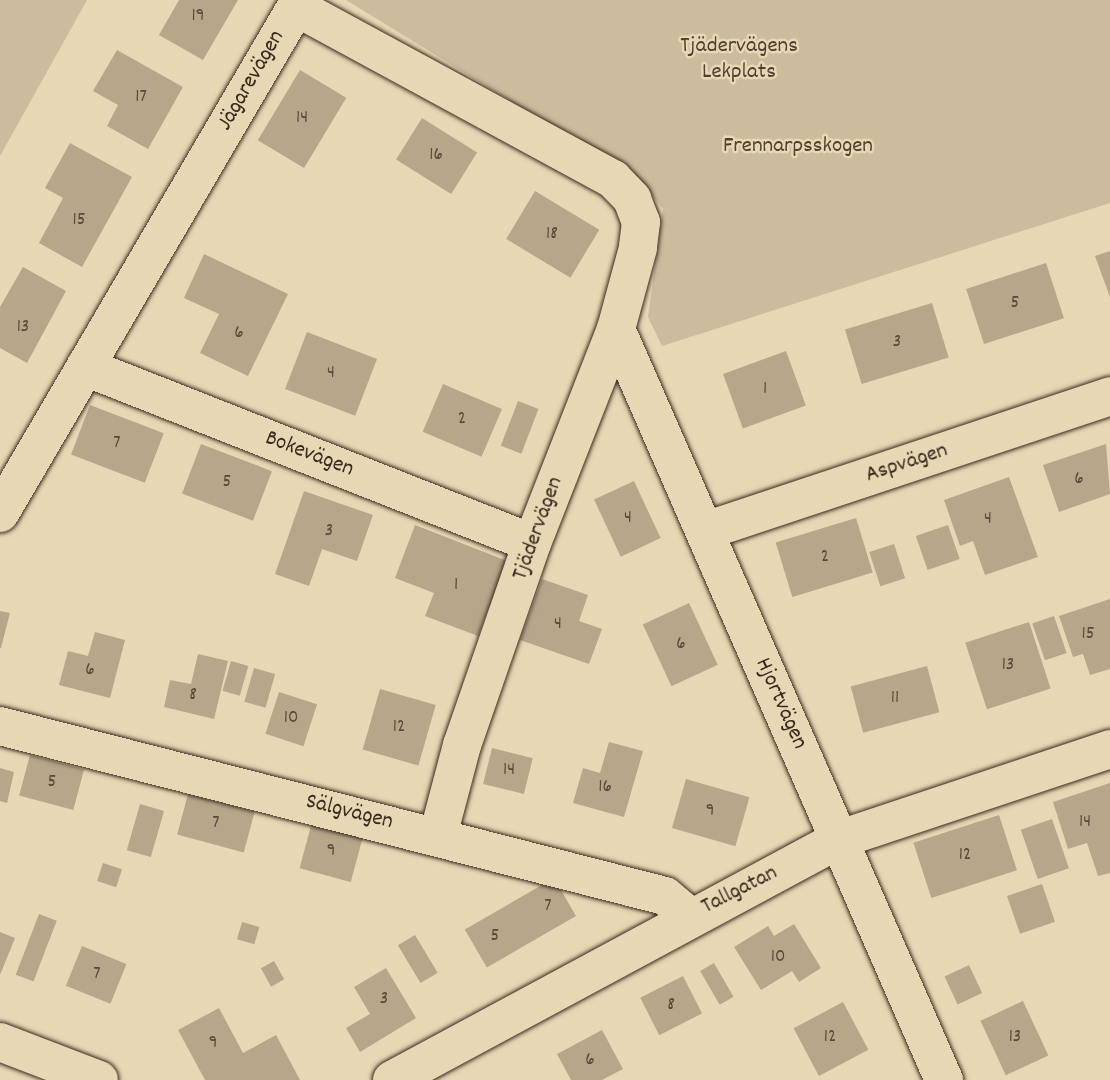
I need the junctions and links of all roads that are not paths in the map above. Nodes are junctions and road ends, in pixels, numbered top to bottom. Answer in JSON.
{"nodes":[{"id":1,"x":641,"y":222,"type":"joint"},
{"id":2,"x":616,"y":328,"type":"junction"},
{"id":3,"x":85,"y":368,"type":"junction"},
{"id":4,"x":1110,"y":396,"type":"edge"},
{"id":5,"x":0,"y":513,"type":"edge"},
{"id":6,"x":705,"y":531,"type":"junction"},
{"id":7,"x":532,"y":543,"type":"junction"},
{"id":8,"x":0,"y":726,"type":"edge"},
{"id":9,"x":1110,"y":749,"type":"edge"},
{"id":10,"x":438,"y":836,"type":"junction"},
{"id":11,"x":840,"y":839,"type":"junction"},
{"id":12,"x":690,"y":917,"type":"junction"},
{"id":13,"x":0,"y":1042,"type":"edge"},
{"id":14,"x":99,"y":1080,"type":"edge"},
{"id":15,"x":392,"y":1080,"type":"edge"},
{"id":16,"x":944,"y":1080,"type":"edge"}],
"edges":[{"from":1,"to":2,"type":"street","name":"Tjädervägen"},
{"from":1,"to":3,"type":"street","name":"Jägarevägen"},
{"from":2,"to":6,"type":"street","name":"Hjortvägen"},
{"from":2,"to":7,"type":"street","name":"Tjädervägen"},
{"from":3,"to":5,"type":"street","name":"Jägarevägen"},
{"from":3,"to":7,"type":"street","name":"Bokevägen"},
{"from":4,"to":6,"type":"street","name":"Aspvägen"},
{"from":6,"to":11,"type":"street","name":"Hjortvägen"},
{"from":7,"to":10,"type":"street","name":"Tjädervägen"},
{"from":8,"to":10,"type":"street","name":"Sälgvägen"},
{"from":9,"to":11,"type":"street","name":"Tallgatan"},
{"from":10,"to":12,"type":"street","name":"Sälgvägen"},
{"from":11,"to":12,"type":"street","name":"Tallgatan"},
{"from":11,"to":16,"type":"street","name":"Hjortvägen"},
{"from":12,"to":15,"type":"street","name":"Tallgatan"},
{"from":13,"to":14,"type":"street"}]}
